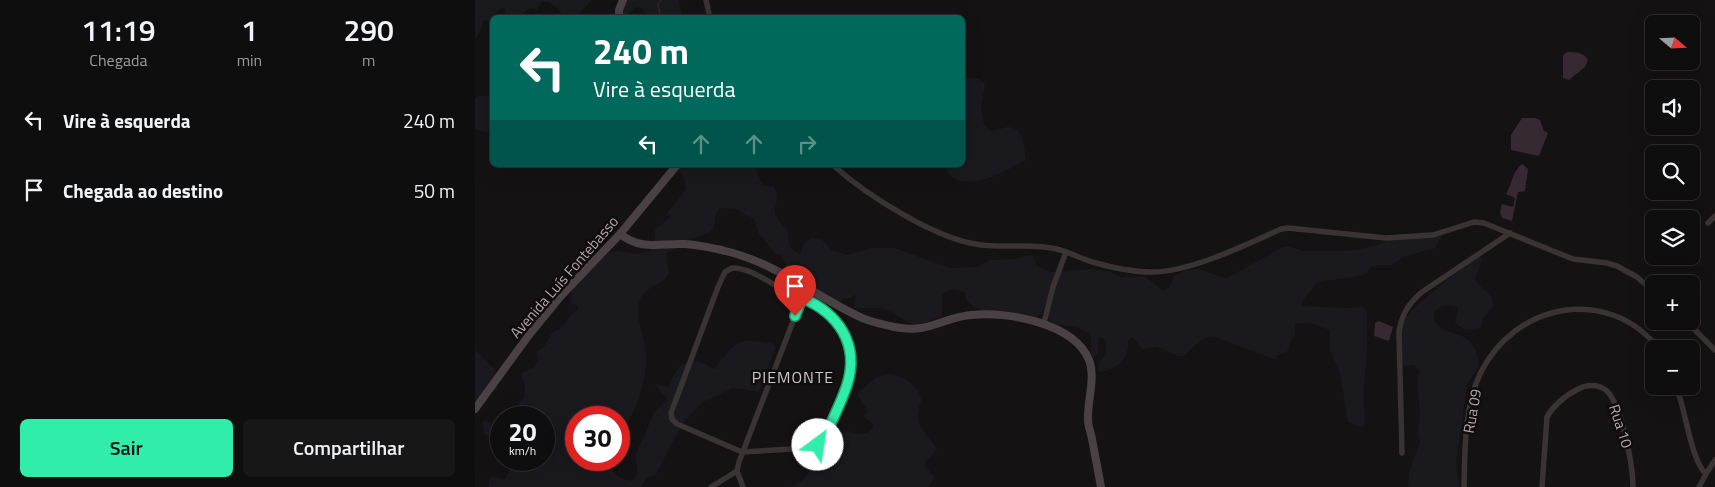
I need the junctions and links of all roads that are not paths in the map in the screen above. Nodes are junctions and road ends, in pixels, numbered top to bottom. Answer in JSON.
{"nodes":[{"id":1,"x":623,"y":0,"type":"edge"},
{"id":2,"x":706,"y":0,"type":"edge"},
{"id":3,"x":619,"y":15,"type":"edge"},
{"id":4,"x":709,"y":15,"type":"edge"},
{"id":5,"x":675,"y":167,"type":"edge"},
{"id":6,"x":836,"y":167,"type":"edge"},
{"id":7,"x":1715,"y":216,"type":"edge"},
{"id":8,"x":1708,"y":223,"type":"dead end"},
{"id":9,"x":1510,"y":233,"type":"junction"},
{"id":10,"x":620,"y":234,"type":"junction"},
{"id":11,"x":1066,"y":252,"type":"junction"},
{"id":12,"x":793,"y":279,"type":"junction"},
{"id":13,"x":1645,"y":284,"type":"edge"},
{"id":14,"x":783,"y":290,"type":"junction"},
{"id":15,"x":793,"y":294,"type":"junction"},
{"id":16,"x":802,"y":298,"type":"junction"},
{"id":17,"x":1044,"y":323,"type":"junction"},
{"id":18,"x":1694,"y":330,"type":"edge"},
{"id":19,"x":1652,"y":340,"type":"edge"},
{"id":20,"x":1715,"y":350,"type":"edge"},
{"id":21,"x":1679,"y":395,"type":"edge"},
{"id":22,"x":475,"y":409,"type":"edge"},
{"id":23,"x":742,"y":452,"type":"junction"},
{"id":24,"x":1402,"y":453,"type":"dead end"},
{"id":25,"x":1715,"y":460,"type":"edge"},
{"id":26,"x":737,"y":472,"type":"junction"},
{"id":27,"x":1706,"y":474,"type":"junction"},
{"id":28,"x":711,"y":487,"type":"edge"},
{"id":29,"x":743,"y":487,"type":"edge"},
{"id":30,"x":1101,"y":487,"type":"edge"},
{"id":31,"x":1464,"y":487,"type":"edge"},
{"id":32,"x":1542,"y":487,"type":"edge"},
{"id":33,"x":1633,"y":487,"type":"edge"},
{"id":34,"x":1699,"y":487,"type":"edge"}],
"edges":[{"from":1,"to":3,"type":"street"},
{"from":2,"to":4,"type":"street"},
{"from":5,"to":10,"type":"street","name":"Avenida Luís Fontebasso"},
{"from":6,"to":11,"type":"street"},
{"from":7,"to":8,"type":"street"},
{"from":9,"to":11,"type":"street"},
{"from":9,"to":13,"type":"street"},
{"from":9,"to":24,"type":"street"},
{"from":10,"to":12,"type":"street"},
{"from":10,"to":22,"type":"street","name":"Avenida Luís Fontebasso"},
{"from":11,"to":17,"type":"street"},
{"from":12,"to":14,"type":"street"},
{"from":12,"to":15,"type":"street"},
{"from":12,"to":17,"type":"street"},
{"from":14,"to":15,"type":"street"},
{"from":14,"to":23,"type":"street"},
{"from":15,"to":16,"type":"street"},
{"from":16,"to":23,"type":"street"},
{"from":16,"to":23,"type":"street"},
{"from":17,"to":30,"type":"street"},
{"from":18,"to":20,"type":"street"},
{"from":19,"to":31,"type":"street","name":"Rua 09"},
{"from":21,"to":27,"type":"street"},
{"from":23,"to":26,"type":"street"},
{"from":25,"to":27,"type":"street"},
{"from":26,"to":28,"type":"street"},
{"from":26,"to":29,"type":"street"},
{"from":27,"to":34,"type":"street"},
{"from":32,"to":33,"type":"street","name":"Rua 10"}]}
